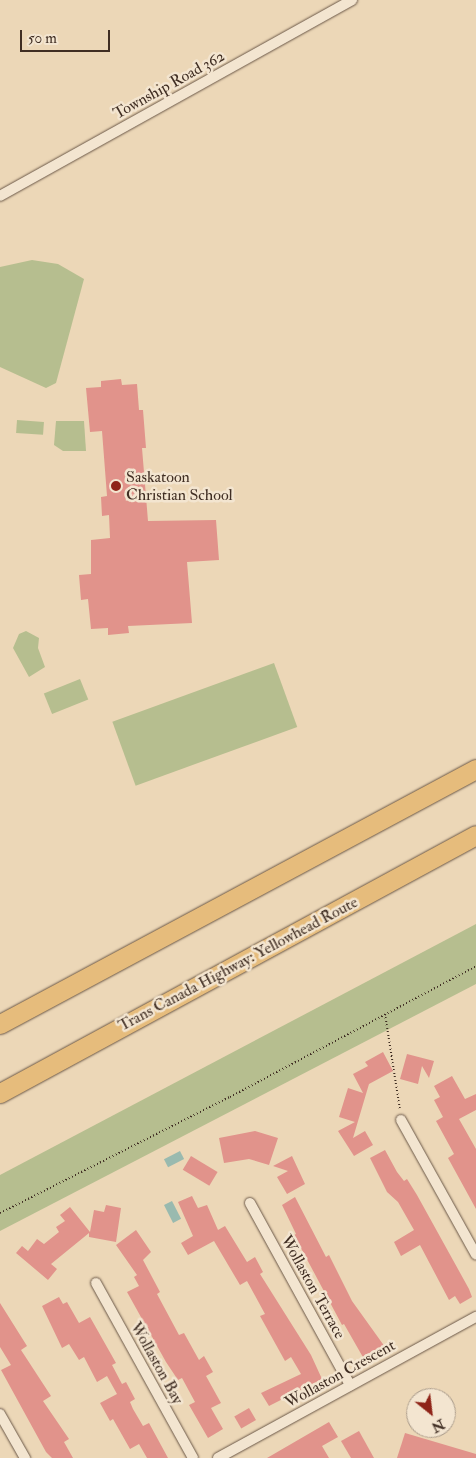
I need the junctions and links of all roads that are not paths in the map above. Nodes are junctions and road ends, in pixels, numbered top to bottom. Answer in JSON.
{"nodes":[{"id":1,"x":352,"y":0,"type":"edge"},
{"id":2,"x":0,"y":196,"type":"edge"},
{"id":3,"x":476,"y":769,"type":"edge"},
{"id":4,"x":476,"y":835,"type":"edge"},
{"id":5,"x":0,"y":1024,"type":"edge"},
{"id":6,"x":0,"y":1093,"type":"edge"},
{"id":7,"x":401,"y":1120,"type":"road end"},
{"id":8,"x":250,"y":1203,"type":"dead end"},
{"id":9,"x":476,"y":1255,"type":"edge"},
{"id":10,"x":96,"y":1283,"type":"dead end"},
{"id":11,"x":476,"y":1317,"type":"edge"},
{"id":12,"x":350,"y":1385,"type":"junction"},
{"id":13,"x":0,"y":1414,"type":"edge"},
{"id":14,"x":25,"y":1458,"type":"edge"},
{"id":15,"x":193,"y":1458,"type":"edge"},
{"id":16,"x":218,"y":1458,"type":"edge"}],
"edges":[{"from":1,"to":2,"type":"street","name":"Township Road 362"},
{"from":3,"to":5,"type":"highway"},
{"from":4,"to":6,"type":"highway","name":"Trans Canada Highway: Yellowhead Route"},
{"from":7,"to":9,"type":"street"},
{"from":8,"to":12,"type":"street","name":"Wollaston Terrace"},
{"from":10,"to":15,"type":"street","name":"Wollaston Bay"},
{"from":11,"to":12,"type":"street","name":"Wollaston Crescent"},
{"from":12,"to":16,"type":"street","name":"Wollaston Crescent"},
{"from":13,"to":14,"type":"street"}]}
